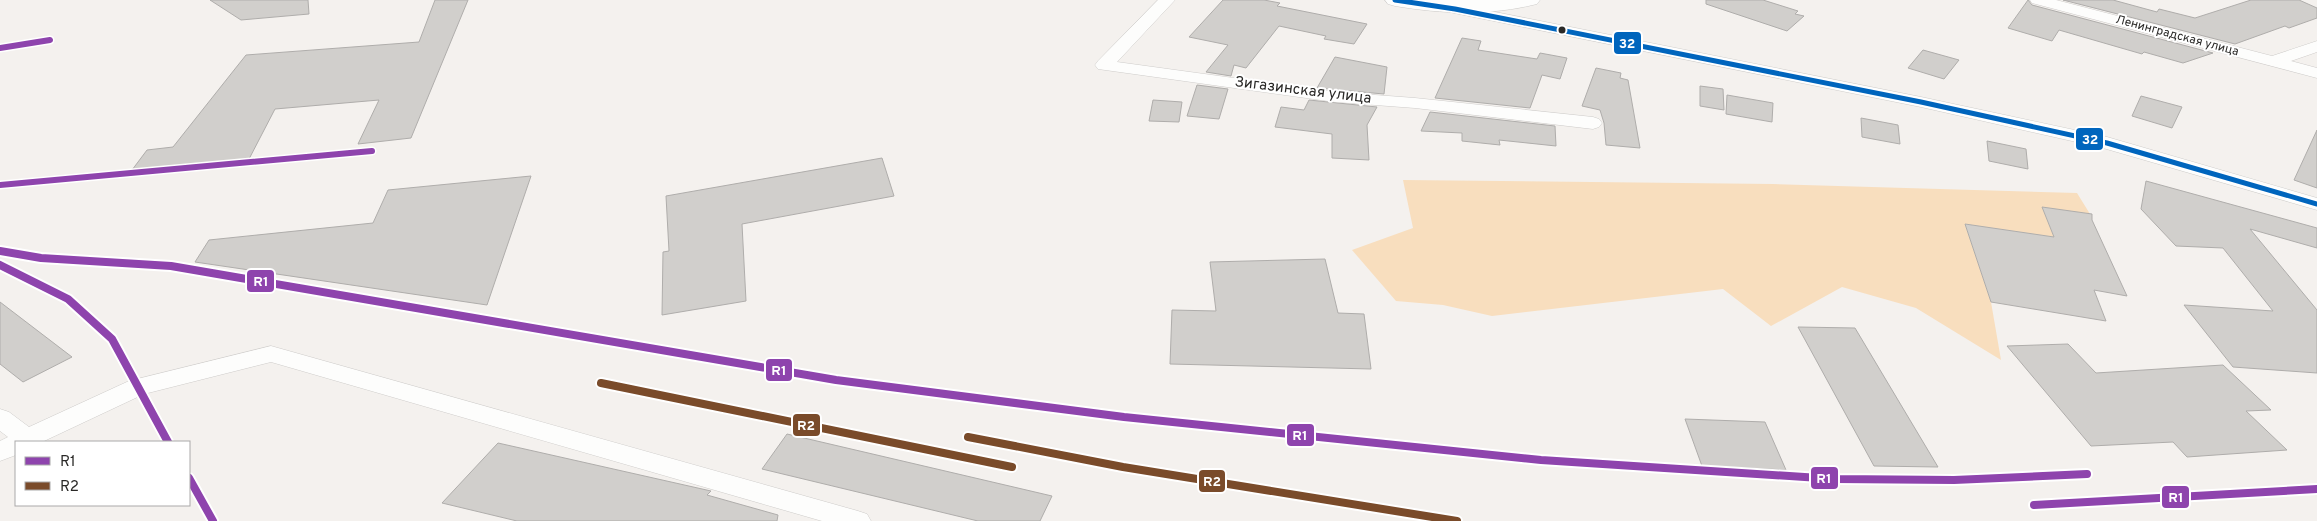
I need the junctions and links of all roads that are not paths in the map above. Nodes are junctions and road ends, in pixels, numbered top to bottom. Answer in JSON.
{"nodes":[{"id":1,"x":1167,"y":0,"type":"edge"},
{"id":2,"x":1395,"y":0,"type":"edge"},
{"id":3,"x":1530,"y":0,"type":"edge"},
{"id":4,"x":2038,"y":0,"type":"edge"},
{"id":5,"x":1456,"y":9,"type":"junction"},
{"id":6,"x":2317,"y":46,"type":"edge"},
{"id":7,"x":2274,"y":61,"type":"junction"},
{"id":8,"x":2317,"y":73,"type":"edge"},
{"id":9,"x":1593,"y":123,"type":"dead end"},
{"id":10,"x":2317,"y":204,"type":"edge"},
{"id":11,"x":0,"y":418,"type":"edge"},
{"id":12,"x":20,"y":441,"type":"edge"},
{"id":13,"x":23,"y":441,"type":"edge"},
{"id":14,"x":15,"y":445,"type":"edge"},
{"id":15,"x":0,"y":452,"type":"edge"},
{"id":16,"x":858,"y":521,"type":"edge"}],
"edges":[{"from":1,"to":9,"type":"street","name":"Зигазинская улица"},
{"from":2,"to":5,"type":"street"},
{"from":3,"to":5,"type":"street"},
{"from":4,"to":7,"type":"street","name":"Ленинградская улица"},
{"from":5,"to":10,"type":"street"},
{"from":6,"to":7,"type":"street"},
{"from":7,"to":8,"type":"street","name":"Ленинградская улица"},
{"from":11,"to":12,"type":"street"},
{"from":13,"to":16,"type":"street"},
{"from":14,"to":15,"type":"street"}]}
